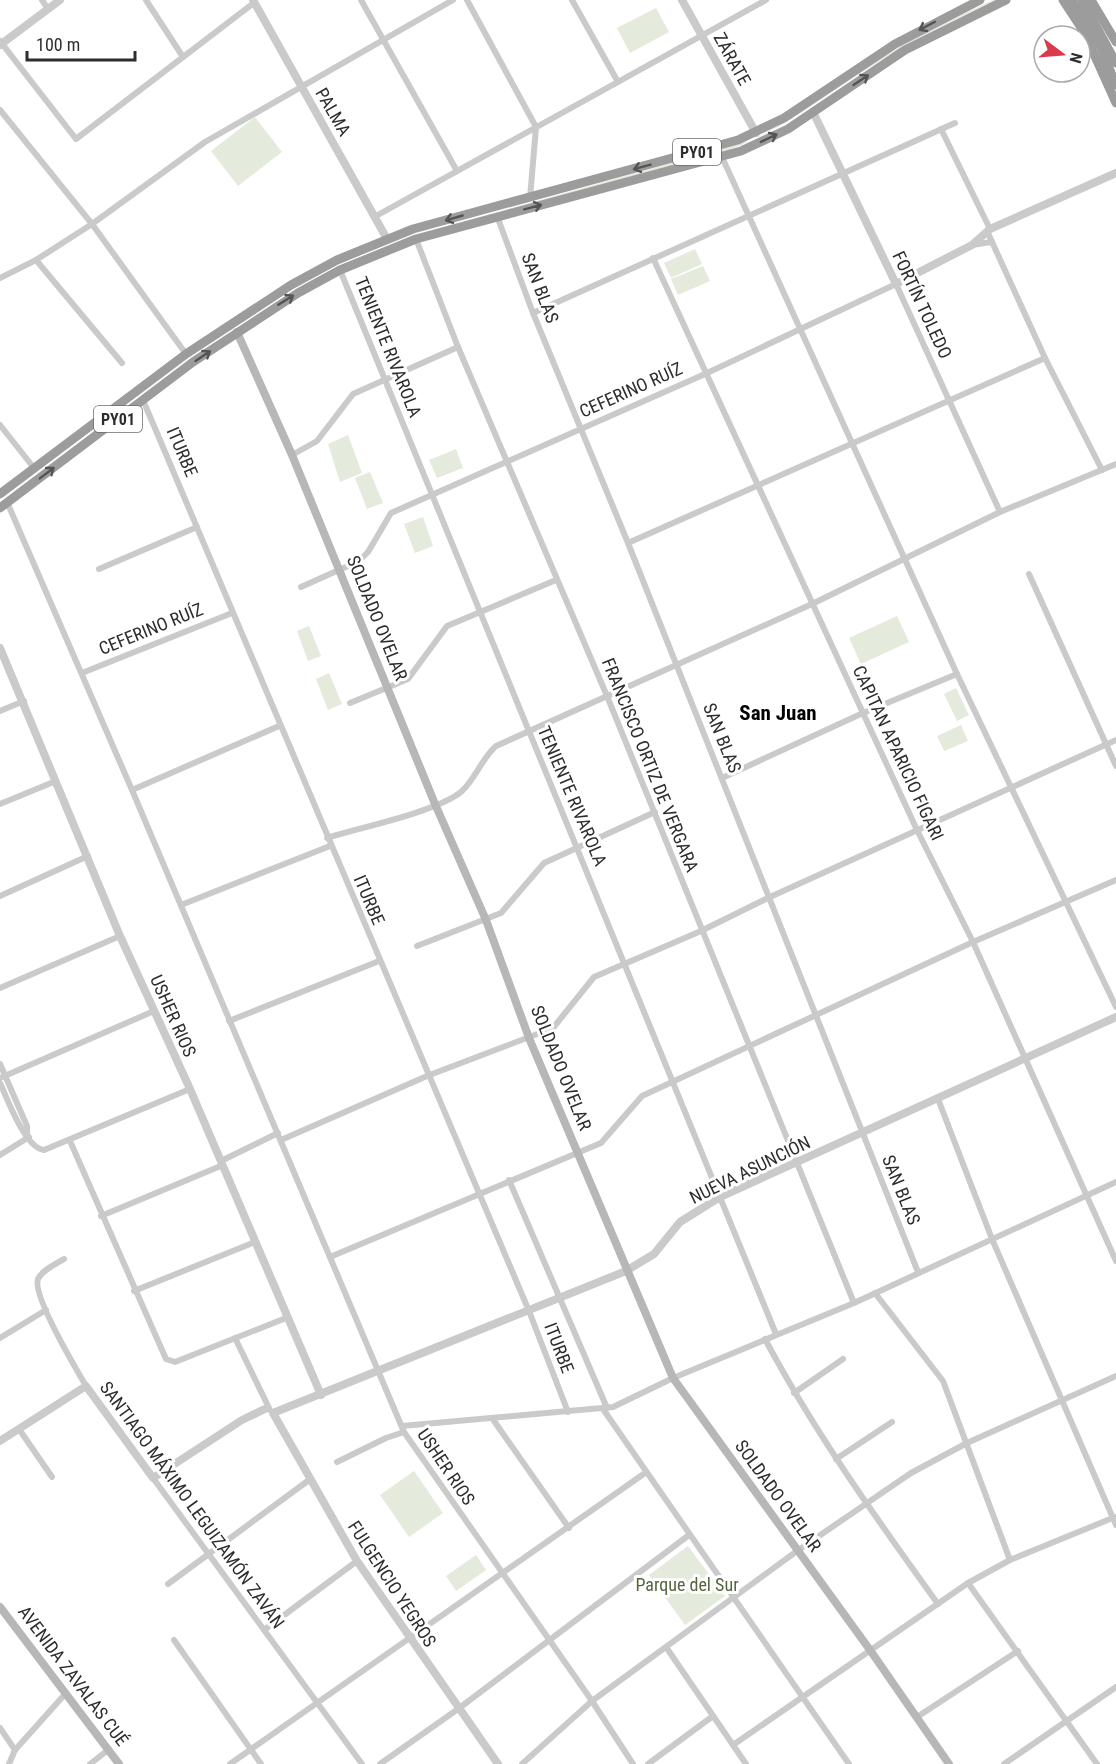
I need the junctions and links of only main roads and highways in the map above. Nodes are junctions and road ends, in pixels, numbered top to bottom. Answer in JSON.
{"nodes":[{"id":1,"x":980,"y":0,"type":"edge"},
{"id":2,"x":1006,"y":0,"type":"edge"},
{"id":3,"x":1082,"y":0,"type":"edge"},
{"id":4,"x":1091,"y":0,"type":"edge"},
{"id":5,"x":1066,"y":1,"type":"edge"},
{"id":6,"x":1116,"y":42,"type":"edge"},
{"id":7,"x":1116,"y":63,"type":"edge"},
{"id":8,"x":1116,"y":85,"type":"edge"},
{"id":9,"x":1116,"y":103,"type":"edge"},
{"id":10,"x":235,"y":328,"type":"junction"},
{"id":11,"x":0,"y":494,"type":"edge"},
{"id":12,"x":4,"y":505,"type":"edge"},
{"id":13,"x":0,"y":1607,"type":"edge"},
{"id":14,"x":119,"y":1764,"type":"edge"},
{"id":15,"x":949,"y":1764,"type":"edge"}],
"edges":[{"from":1,"to":10,"type":"highway","number":"PY01","one_way":true},
{"from":10,"to":2,"type":"highway","number":"PY01","one_way":true},
{"from":3,"to":7,"type":"highway"},
{"from":4,"to":6,"type":"highway"},
{"from":5,"to":8,"type":"highway"},
{"from":5,"to":9,"type":"highway"},
{"from":10,"to":11,"type":"highway","number":"PY01"},
{"from":12,"to":10,"type":"highway","number":"PY01","one_way":true},
{"from":10,"to":15,"type":"main road","name":"SOLDADO OVELAR"},
{"from":13,"to":14,"type":"main road","name":"AVENIDA ZAVALAS CUÉ"}]}
